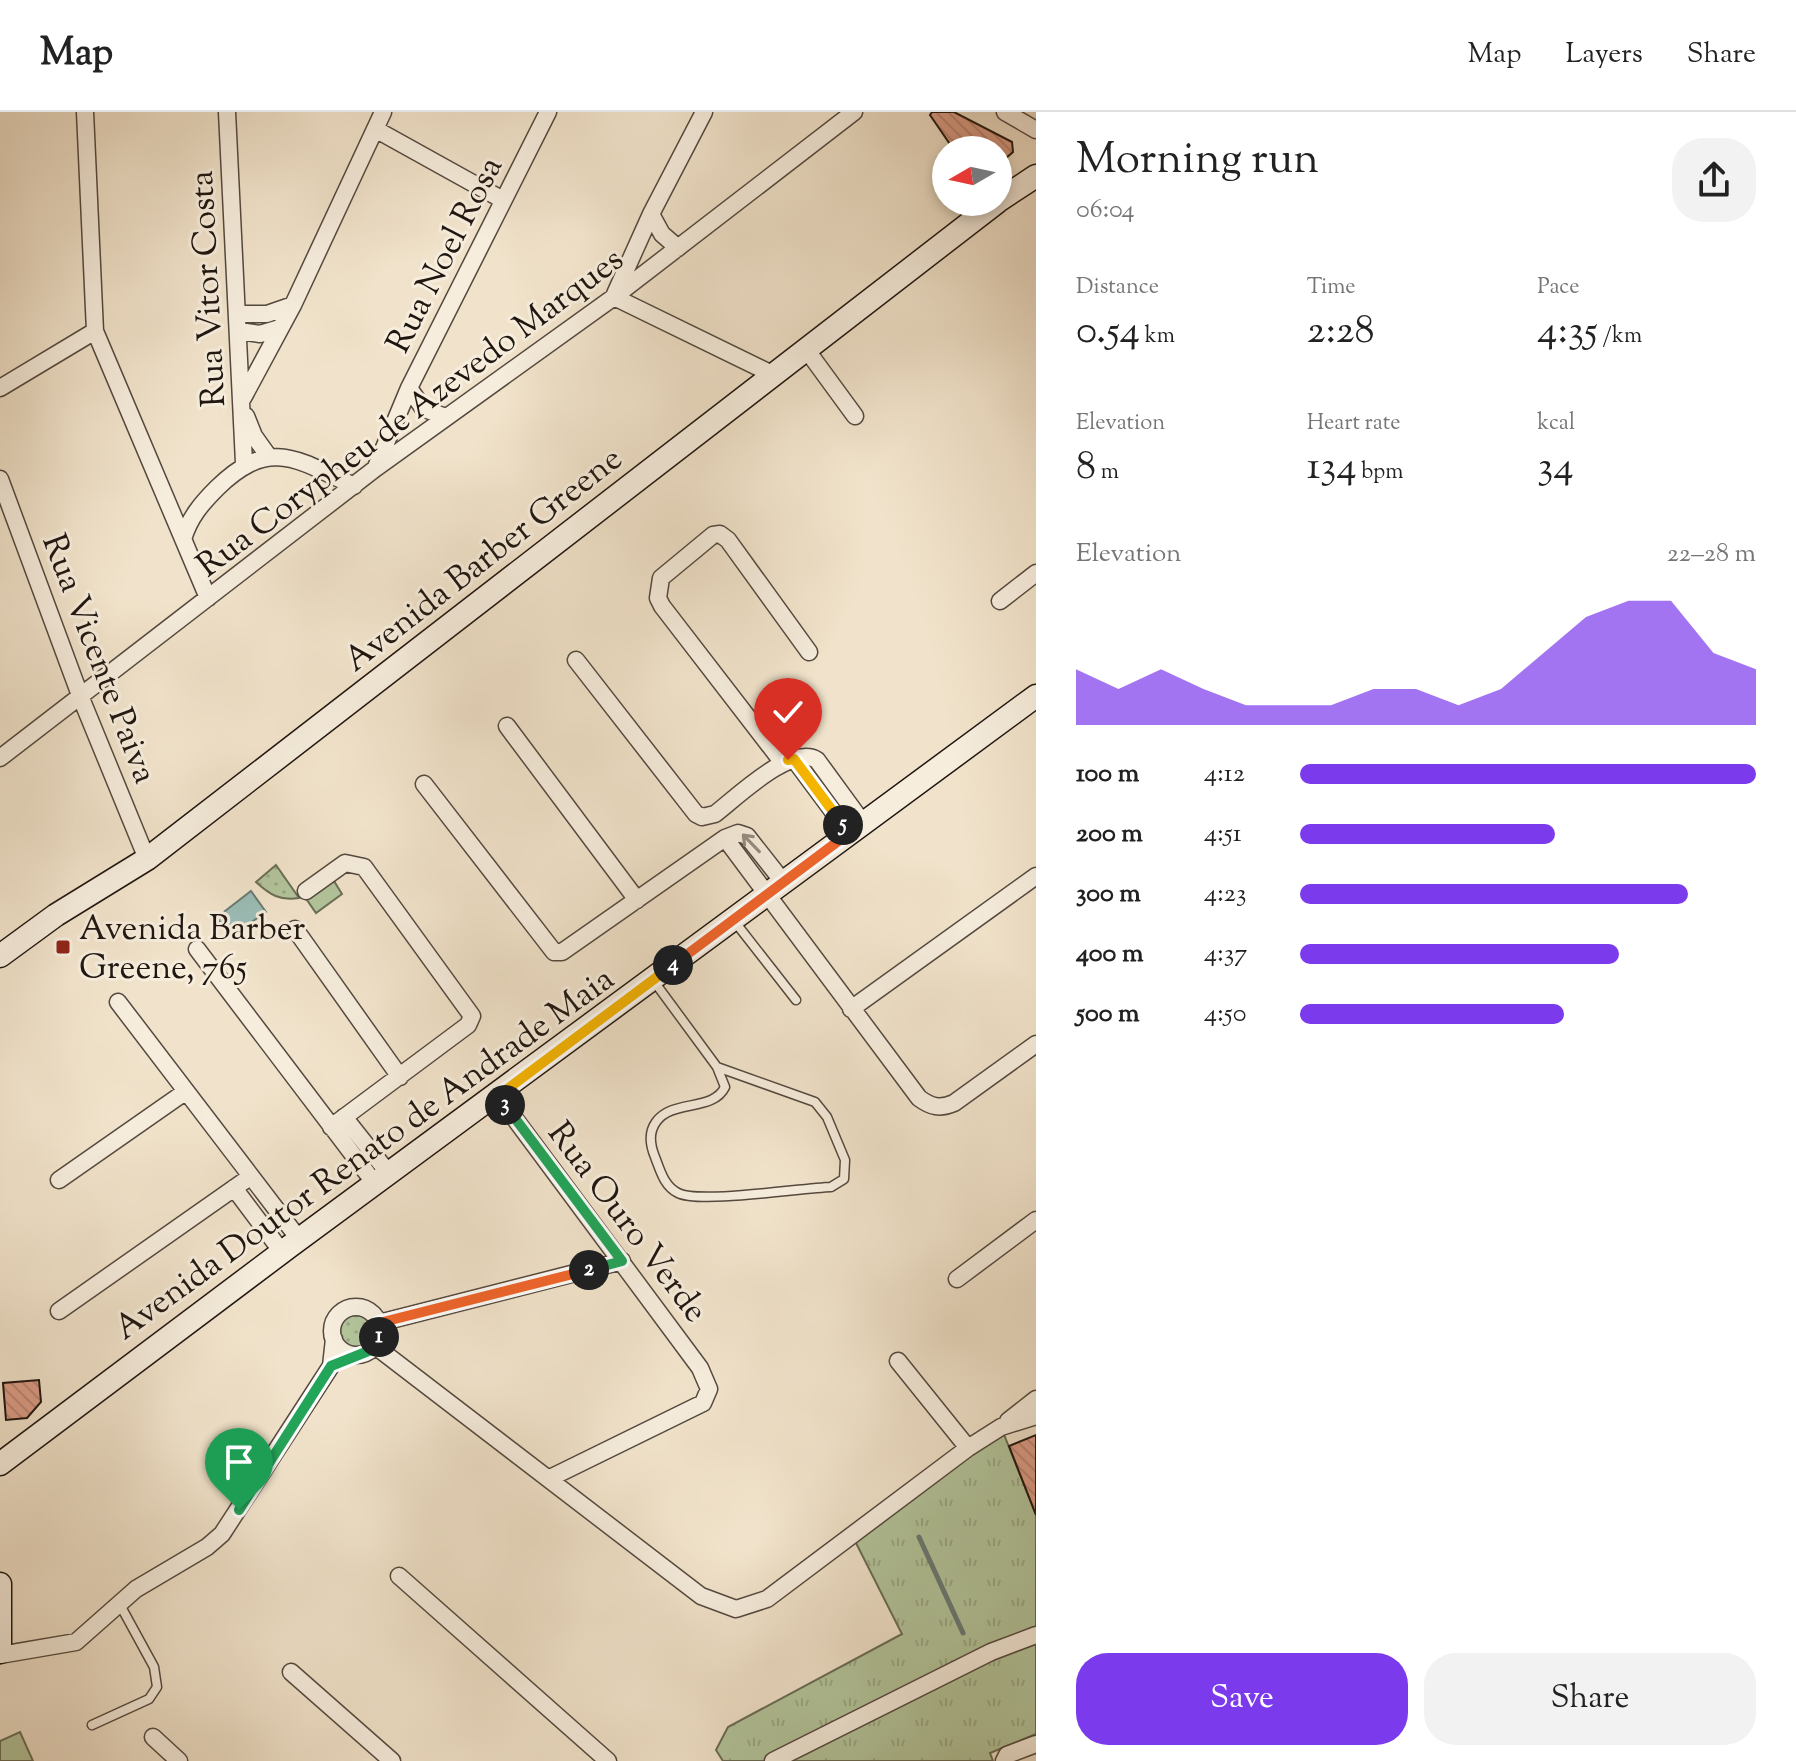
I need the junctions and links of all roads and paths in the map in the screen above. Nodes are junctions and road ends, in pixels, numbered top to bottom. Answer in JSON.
{"nodes":[{"id":1,"x":85,"y":112,"type":"edge"},
{"id":2,"x":227,"y":112,"type":"edge"},
{"id":3,"x":383,"y":112,"type":"edge"},
{"id":4,"x":548,"y":112,"type":"edge"},
{"id":5,"x":704,"y":112,"type":"edge"},
{"id":6,"x":854,"y":112,"type":"edge"},
{"id":7,"x":1005,"y":112,"type":"edge"},
{"id":8,"x":375,"y":129,"type":"junction"},
{"id":9,"x":1036,"y":130,"type":"edge"},
{"id":10,"x":1033,"y":173,"type":"edge"},
{"id":11,"x":1012,"y":190,"type":"edge"},
{"id":12,"x":503,"y":200,"type":"junction"},
{"id":13,"x":651,"y":214,"type":"junction"},
{"id":14,"x":980,"y":216,"type":"edge"},
{"id":15,"x":678,"y":248,"type":"junction"},
{"id":16,"x":614,"y":297,"type":"junction"},
{"id":17,"x":293,"y":305,"type":"junction"},
{"id":18,"x":239,"y":323,"type":"junction"},
{"id":19,"x":280,"y":328,"type":"junction"},
{"id":20,"x":95,"y":331,"type":"junction"},
{"id":21,"x":806,"y":349,"type":"junction"},
{"id":22,"x":772,"y":374,"type":"junction"},
{"id":23,"x":0,"y":388,"type":"edge"},
{"id":24,"x":409,"y":388,"type":"junction"},
{"id":25,"x":242,"y":403,"type":"junction"},
{"id":26,"x":855,"y":416,"type":"dead end"},
{"id":27,"x":445,"y":417,"type":"junction"},
{"id":28,"x":269,"y":457,"type":"junction"},
{"id":29,"x":244,"y":463,"type":"junction"},
{"id":30,"x":376,"y":468,"type":"junction"},
{"id":31,"x":155,"y":472,"type":"junction"},
{"id":32,"x":0,"y":479,"type":"edge"},
{"id":33,"x":354,"y":486,"type":"junction"},
{"id":34,"x":198,"y":507,"type":"junction"},
{"id":35,"x":183,"y":539,"type":"junction"},
{"id":36,"x":1036,"y":573,"type":"edge"},
{"id":37,"x":208,"y":598,"type":"junction"},
{"id":38,"x":1000,"y":601,"type":"dead end"},
{"id":39,"x":809,"y":652,"type":"dead end"},
{"id":40,"x":576,"y":660,"type":"dead end"},
{"id":41,"x":81,"y":698,"type":"junction"},
{"id":42,"x":1033,"y":704,"type":"edge"},
{"id":43,"x":507,"y":726,"type":"dead end"},
{"id":44,"x":0,"y":758,"type":"edge"},
{"id":45,"x":788,"y":761,"type":"junction"},
{"id":46,"x":424,"y":784,"type":"dead end"},
{"id":47,"x":856,"y":828,"type":"junction"},
{"id":48,"x":147,"y":859,"type":"junction"},
{"id":49,"x":1036,"y":876,"type":"edge"},
{"id":50,"x":776,"y":889,"type":"junction"},
{"id":51,"x":306,"y":891,"type":"dead end"},
{"id":52,"x":637,"y":900,"type":"junction"},
{"id":53,"x":734,"y":921,"type":"junction"},
{"id":54,"x":295,"y":929,"type":"dead end"},
{"id":55,"x":197,"y":949,"type":"dead end"},
{"id":56,"x":0,"y":956,"type":"edge"},
{"id":57,"x":653,"y":980,"type":"junction"},
{"id":58,"x":796,"y":1000,"type":"dead end"},
{"id":59,"x":118,"y":1002,"type":"dead end"},
{"id":60,"x":851,"y":1009,"type":"junction"},
{"id":61,"x":1036,"y":1044,"type":"edge"},
{"id":62,"x":717,"y":1067,"type":"junction"},
{"id":63,"x":400,"y":1077,"type":"junction"},
{"id":64,"x":185,"y":1092,"type":"junction"},
{"id":65,"x":498,"y":1096,"type":"junction"},
{"id":66,"x":337,"y":1122,"type":"junction"},
{"id":67,"x":250,"y":1177,"type":"junction"},
{"id":68,"x":59,"y":1180,"type":"dead end"},
{"id":69,"x":383,"y":1180,"type":"junction"},
{"id":70,"x":234,"y":1188,"type":"junction"},
{"id":71,"x":1036,"y":1220,"type":"edge"},
{"id":72,"x":290,"y":1246,"type":"junction"},
{"id":73,"x":622,"y":1261,"type":"junction"},
{"id":74,"x":957,"y":1279,"type":"dead end"},
{"id":75,"x":59,"y":1311,"type":"dead end"},
{"id":76,"x":379,"y":1323,"type":"junction"},
{"id":77,"x":334,"y":1339,"type":"junction"},
{"id":78,"x":375,"y":1346,"type":"junction"},
{"id":79,"x":360,"y":1355,"type":"junction"},
{"id":80,"x":898,"y":1361,"type":"dead end"},
{"id":81,"x":331,"y":1366,"type":"junction"},
{"id":82,"x":1036,"y":1399,"type":"edge"},
{"id":83,"x":1036,"y":1416,"type":"edge"},
{"id":84,"x":1001,"y":1427,"type":"junction"},
{"id":85,"x":968,"y":1448,"type":"junction"},
{"id":86,"x":0,"y":1464,"type":"edge"},
{"id":87,"x":550,"y":1478,"type":"junction"},
{"id":88,"x":399,"y":1576,"type":"dead end"},
{"id":89,"x":0,"y":1584,"type":"edge"},
{"id":90,"x":0,"y":1592,"type":"edge"},
{"id":91,"x":119,"y":1602,"type":"junction"},
{"id":92,"x":1036,"y":1635,"type":"edge"},
{"id":93,"x":0,"y":1654,"type":"edge"},
{"id":94,"x":291,"y":1672,"type":"dead end"},
{"id":95,"x":92,"y":1725,"type":"dead end"},
{"id":96,"x":153,"y":1737,"type":"dead end"},
{"id":97,"x":1036,"y":1744,"type":"edge"},
{"id":98,"x":179,"y":1761,"type":"edge"},
{"id":99,"x":392,"y":1761,"type":"edge"},
{"id":100,"x":608,"y":1761,"type":"edge"},
{"id":101,"x":773,"y":1761,"type":"edge"},
{"id":102,"x":1004,"y":1761,"type":"edge"}],
"edges":[{"from":1,"to":20,"type":"street"},
{"from":2,"to":18,"type":"street","name":"Rua Vitor Costa"},
{"from":3,"to":8,"type":"street"},
{"from":4,"to":12,"type":"street","name":"Rua Noel Rosa"},
{"from":5,"to":13,"type":"street"},
{"from":6,"to":15,"type":"street","name":"Rua Corypheu de Azevedo Marques"},
{"from":7,"to":9,"type":"street"},
{"from":8,"to":12,"type":"street"},
{"from":8,"to":17,"type":"street"},
{"from":10,"to":11,"type":"street","name":"Avenida Barber Greene"},
{"from":12,"to":24,"type":"street","name":"Rua Noel Rosa"},
{"from":13,"to":15,"type":"street"},
{"from":13,"to":16,"type":"street"},
{"from":14,"to":21,"type":"street","name":"Avenida Barber Greene"},
{"from":15,"to":16,"type":"street","name":"Rua Corypheu de Azevedo Marques"},
{"from":16,"to":22,"type":"street"},
{"from":16,"to":27,"type":"street","name":"Rua Corypheu de Azevedo Marques"},
{"from":17,"to":18,"type":"street"},
{"from":17,"to":19,"type":"street"},
{"from":18,"to":19,"type":"street"},
{"from":18,"to":25,"type":"street","name":"Rua Vitor Costa"},
{"from":19,"to":25,"type":"street"},
{"from":20,"to":23,"type":"street"},
{"from":20,"to":31,"type":"street"},
{"from":21,"to":22,"type":"street","name":"Avenida Barber Greene"},
{"from":21,"to":26,"type":"street"},
{"from":22,"to":48,"type":"street","name":"Avenida Barber Greene"},
{"from":24,"to":27,"type":"street"},
{"from":24,"to":30,"type":"street","name":"Rua Noel Rosa"},
{"from":25,"to":28,"type":"street"},
{"from":25,"to":29,"type":"street","name":"Rua Vitor Costa"},
{"from":27,"to":30,"type":"street","name":"Rua Corypheu de Azevedo Marques"},
{"from":28,"to":29,"type":"street"},
{"from":28,"to":33,"type":"street"},
{"from":29,"to":34,"type":"street"},
{"from":30,"to":33,"type":"street","name":"Rua Corypheu de Azevedo Marques"},
{"from":31,"to":34,"type":"street"},
{"from":31,"to":35,"type":"street"},
{"from":32,"to":41,"type":"street","name":"Rua Vicente Paiva"},
{"from":33,"to":37,"type":"street","name":"Rua Corypheu de Azevedo Marques"},
{"from":34,"to":35,"type":"street"},
{"from":35,"to":37,"type":"street"},
{"from":36,"to":38,"type":"street"},
{"from":37,"to":41,"type":"street","name":"Rua Corypheu de Azevedo Marques"},
{"from":39,"to":45,"type":"street"},
{"from":40,"to":45,"type":"street"},
{"from":41,"to":44,"type":"street","name":"Rua Corypheu de Azevedo Marques"},
{"from":41,"to":48,"type":"street","name":"Rua Vicente Paiva"},
{"from":42,"to":47,"type":"street","name":"Avenida Doutor Renato de Andrade Maia"},
{"from":43,"to":52,"type":"street"},
{"from":45,"to":47,"type":"street"},
{"from":46,"to":52,"type":"street"},
{"from":47,"to":50,"type":"street","name":"Avenida Doutor Renato de Andrade Maia"},
{"from":48,"to":56,"type":"street","name":"Avenida Barber Greene"},
{"from":49,"to":60,"type":"street"},
{"from":50,"to":52,"type":"street"},
{"from":50,"to":53,"type":"street","name":"Avenida Doutor Renato de Andrade Maia"},
{"from":50,"to":60,"type":"street"},
{"from":51,"to":63,"type":"street"},
{"from":53,"to":57,"type":"street","name":"Avenida Doutor Renato de Andrade Maia"},
{"from":53,"to":58,"type":"lane"},
{"from":54,"to":63,"type":"street"},
{"from":55,"to":66,"type":"street"},
{"from":57,"to":62,"type":"lane"},
{"from":57,"to":65,"type":"street","name":"Avenida Doutor Renato de Andrade Maia"},
{"from":59,"to":64,"type":"street"},
{"from":60,"to":61,"type":"street"},
{"from":62,"to":62,"type":"lane"},
{"from":63,"to":66,"type":"street"},
{"from":64,"to":67,"type":"street"},
{"from":64,"to":68,"type":"street"},
{"from":65,"to":69,"type":"street","name":"Avenida Doutor Renato de Andrade Maia"},
{"from":65,"to":73,"type":"street","name":"Rua Ouro Verde"},
{"from":66,"to":69,"type":"street"},
{"from":67,"to":70,"type":"street"},
{"from":67,"to":72,"type":"street"},
{"from":69,"to":72,"type":"street","name":"Avenida Doutor Renato de Andrade Maia"},
{"from":70,"to":72,"type":"street"},
{"from":70,"to":75,"type":"street"},
{"from":71,"to":74,"type":"street"},
{"from":72,"to":86,"type":"street","name":"Avenida Doutor Renato de Andrade Maia"},
{"from":73,"to":76,"type":"street"},
{"from":73,"to":87,"type":"street","name":"Rua Ouro Verde"},
{"from":76,"to":77,"type":"street"},
{"from":76,"to":78,"type":"street"},
{"from":77,"to":79,"type":"street"},
{"from":77,"to":81,"type":"street"},
{"from":78,"to":79,"type":"street"},
{"from":78,"to":87,"type":"street"},
{"from":79,"to":81,"type":"street"},
{"from":80,"to":85,"type":"street"},
{"from":81,"to":91,"type":"street"},
{"from":82,"to":84,"type":"street"},
{"from":83,"to":84,"type":"street"},
{"from":84,"to":85,"type":"street"},
{"from":85,"to":87,"type":"street"},
{"from":88,"to":100,"type":"street"},
{"from":89,"to":90,"type":"street"},
{"from":90,"to":93,"type":"street"},
{"from":91,"to":93,"type":"street"},
{"from":91,"to":95,"type":"lane"},
{"from":92,"to":101,"type":"street"},
{"from":94,"to":99,"type":"street"},
{"from":96,"to":98,"type":"street"},
{"from":97,"to":102,"type":"street"}]}
